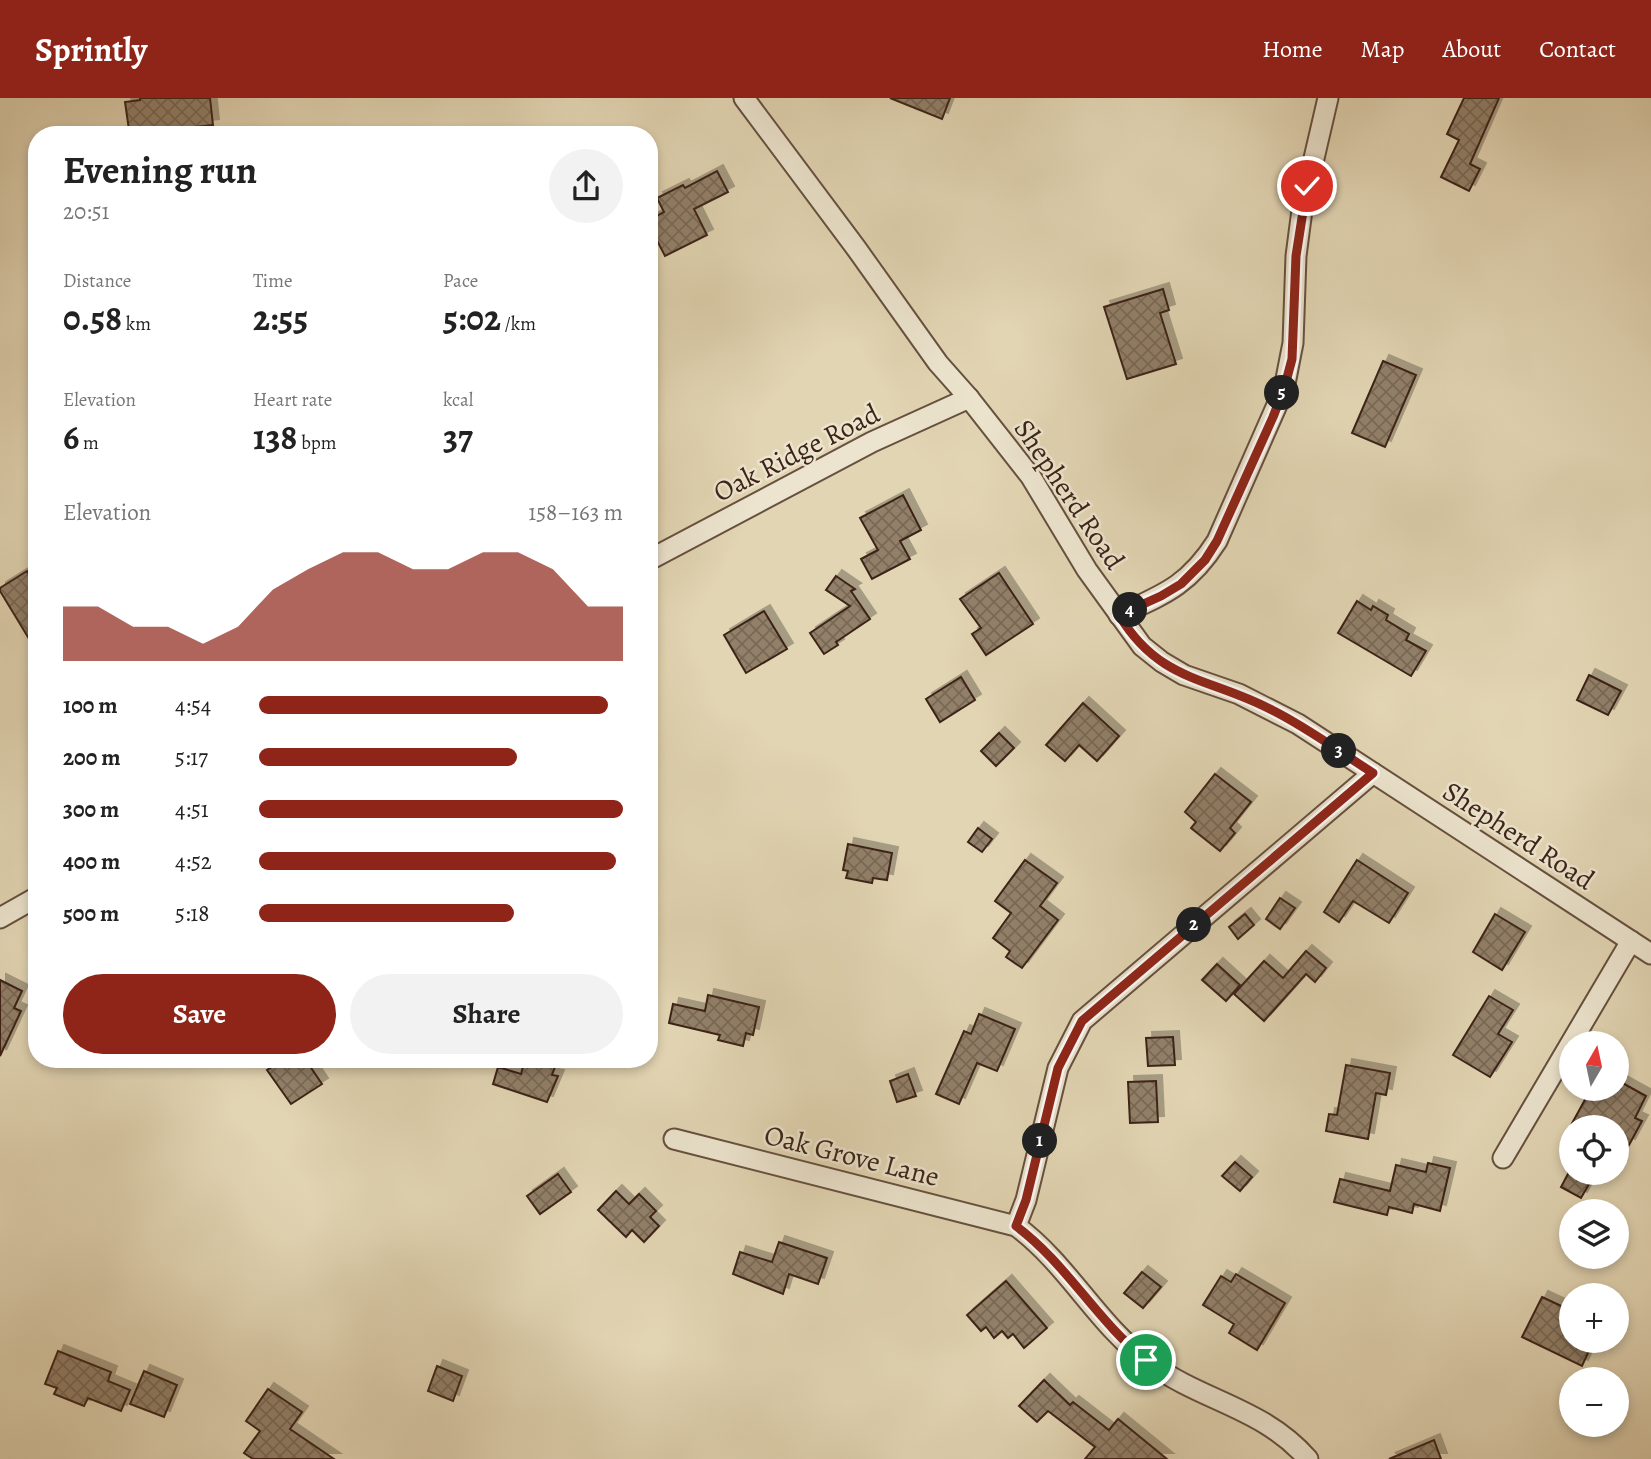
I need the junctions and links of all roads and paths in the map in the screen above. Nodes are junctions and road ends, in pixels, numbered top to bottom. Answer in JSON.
{"nodes":[{"id":1,"x":744,"y":98,"type":"edge"},
{"id":2,"x":1328,"y":98,"type":"edge"},
{"id":3,"x":970,"y":398,"type":"junction"},
{"id":4,"x":658,"y":555,"type":"edge"},
{"id":5,"x":1119,"y":615,"type":"junction"},
{"id":6,"x":1373,"y":773,"type":"junction"},
{"id":7,"x":28,"y":902,"type":"edge"},
{"id":8,"x":0,"y":918,"type":"edge"},
{"id":9,"x":1631,"y":941,"type":"junction"},
{"id":10,"x":1651,"y":954,"type":"edge"},
{"id":11,"x":674,"y":1139,"type":"dead end"},
{"id":12,"x":1503,"y":1158,"type":"dead end"},
{"id":13,"x":1016,"y":1226,"type":"junction"},
{"id":14,"x":1307,"y":1458,"type":"edge"}],
"edges":[{"from":1,"to":3,"type":"street","name":"Shepherd Road"},
{"from":2,"to":5,"type":"street"},
{"from":3,"to":4,"type":"street","name":"Oak Ridge Road"},
{"from":3,"to":5,"type":"street","name":"Shepherd Road"},
{"from":5,"to":6,"type":"street","name":"Shepherd Road"},
{"from":6,"to":9,"type":"street","name":"Shepherd Road"},
{"from":6,"to":13,"type":"street"},
{"from":7,"to":8,"type":"street"},
{"from":9,"to":10,"type":"street","name":"Shepherd Road"},
{"from":9,"to":12,"type":"street"},
{"from":11,"to":13,"type":"street","name":"Oak Grove Lane"},
{"from":13,"to":14,"type":"street"}]}
